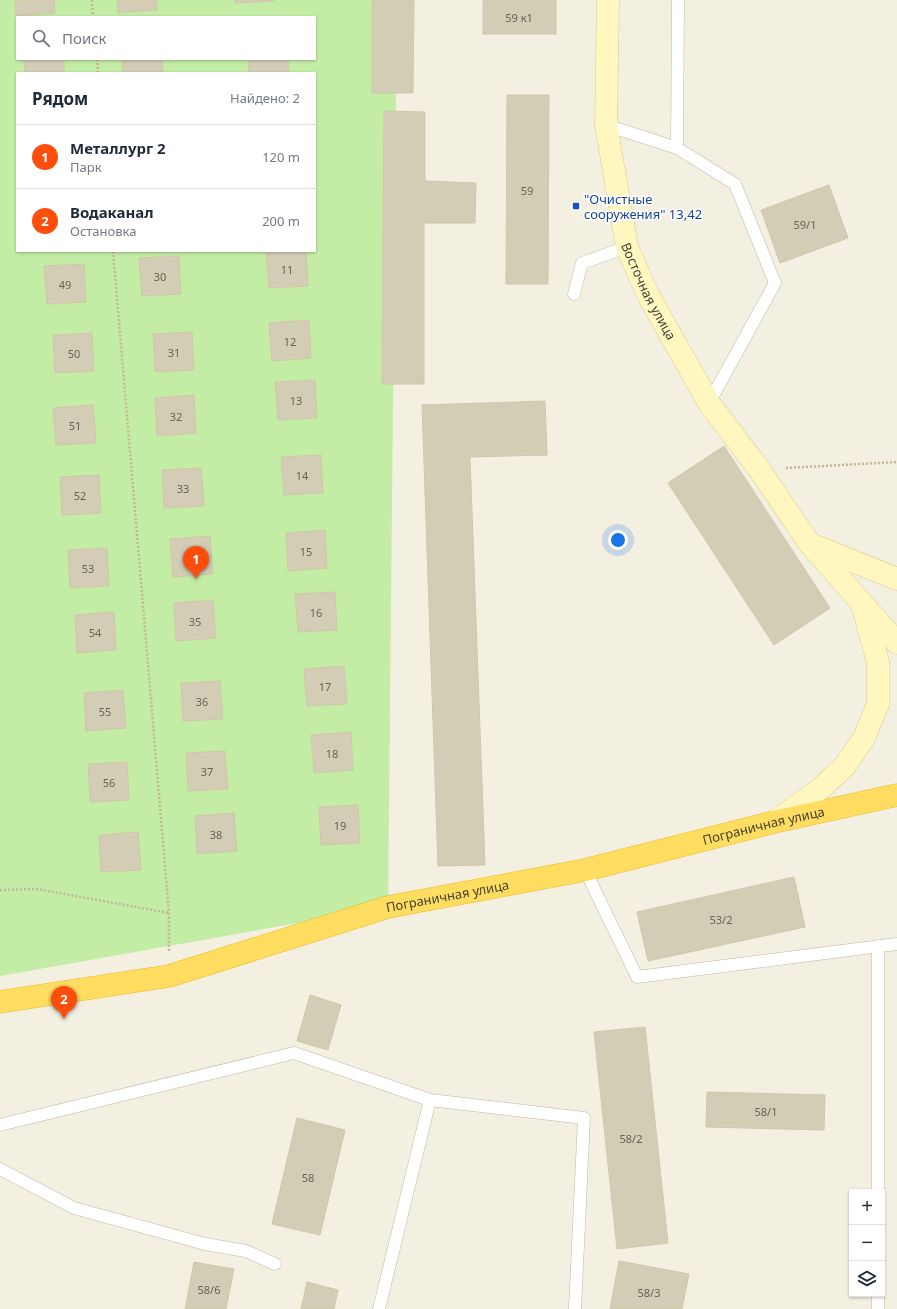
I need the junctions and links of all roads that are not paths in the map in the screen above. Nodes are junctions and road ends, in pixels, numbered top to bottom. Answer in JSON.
{"nodes":[{"id":1,"x":608,"y":0,"type":"edge"},
{"id":2,"x":678,"y":0,"type":"edge"},
{"id":3,"x":606,"y":125,"type":"junction"},
{"id":4,"x":677,"y":148,"type":"junction"},
{"id":5,"x":627,"y":247,"type":"junction"},
{"id":6,"x":574,"y":294,"type":"dead end"},
{"id":7,"x":709,"y":403,"type":"junction"},
{"id":8,"x":809,"y":543,"type":"junction"},
{"id":9,"x":897,"y":579,"type":"edge"},
{"id":10,"x":862,"y":603,"type":"junction"},
{"id":11,"x":897,"y":643,"type":"edge"},
{"id":12,"x":897,"y":795,"type":"edge"},
{"id":13,"x":774,"y":822,"type":"junction"},
{"id":14,"x":585,"y":870,"type":"junction"},
{"id":15,"x":897,"y":944,"type":"edge"},
{"id":16,"x":878,"y":946,"type":"junction"},
{"id":17,"x":0,"y":1002,"type":"edge"},
{"id":18,"x":430,"y":1100,"type":"junction"},
{"id":19,"x":0,"y":1125,"type":"edge"},
{"id":20,"x":0,"y":1169,"type":"edge"},
{"id":21,"x":878,"y":1189,"type":"edge"},
{"id":22,"x":275,"y":1264,"type":"dead end"},
{"id":23,"x":878,"y":1297,"type":"edge"},
{"id":24,"x":380,"y":1309,"type":"edge"},
{"id":25,"x":574,"y":1309,"type":"edge"},
{"id":26,"x":878,"y":1309,"type":"edge"}],
"edges":[{"from":1,"to":3,"type":"main road","name":"Восточная улица"},
{"from":2,"to":4,"type":"lane"},
{"from":3,"to":4,"type":"lane"},
{"from":3,"to":5,"type":"main road","name":"Восточная улица"},
{"from":4,"to":7,"type":"lane"},
{"from":5,"to":6,"type":"lane"},
{"from":5,"to":7,"type":"main road","name":"Восточная улица"},
{"from":7,"to":8,"type":"main road","name":"Восточная улица"},
{"from":8,"to":9,"type":"main road"},
{"from":8,"to":10,"type":"main road","name":"Восточная улица"},
{"from":10,"to":11,"type":"main road","name":"Восточная улица"},
{"from":10,"to":13,"type":"main road"},
{"from":12,"to":13,"type":"highway","name":"Пограничная улица"},
{"from":13,"to":14,"type":"highway","name":"Пограничная улица"},
{"from":14,"to":16,"type":"lane"},
{"from":14,"to":17,"type":"highway","name":"Пограничная улица"},
{"from":15,"to":16,"type":"lane"},
{"from":16,"to":21,"type":"lane"},
{"from":18,"to":19,"type":"lane"},
{"from":18,"to":24,"type":"lane"},
{"from":18,"to":25,"type":"lane"},
{"from":20,"to":22,"type":"lane"},
{"from":23,"to":26,"type":"lane"}]}
